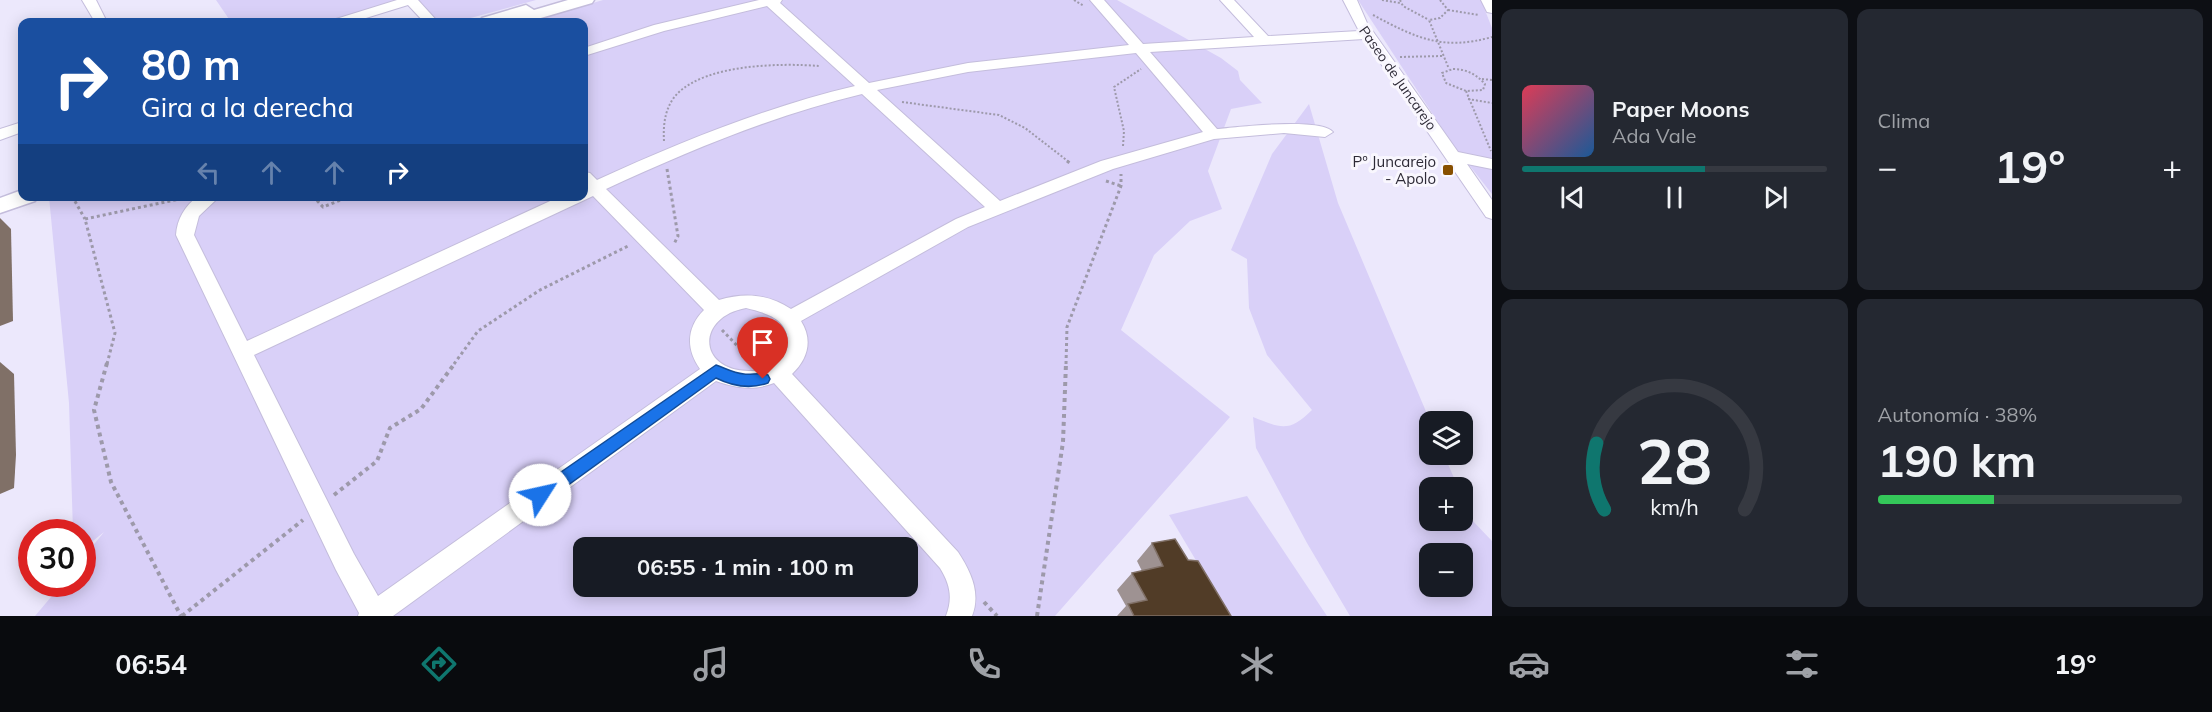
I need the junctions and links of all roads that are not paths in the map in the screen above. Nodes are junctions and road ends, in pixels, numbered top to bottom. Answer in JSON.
{"nodes":[{"id":1,"x":89,"y":0,"type":"edge"},
{"id":2,"x":410,"y":0,"type":"edge"},
{"id":3,"x":560,"y":0,"type":"edge"},
{"id":4,"x":586,"y":0,"type":"edge"},
{"id":5,"x":1227,"y":0,"type":"edge"},
{"id":6,"x":1488,"y":0,"type":"edge"},
{"id":7,"x":772,"y":1,"type":"edge"},
{"id":8,"x":1090,"y":3,"type":"edge"},
{"id":9,"x":1352,"y":5,"type":"edge"},
{"id":10,"x":1486,"y":12,"type":"edge"},
{"id":11,"x":98,"y":18,"type":"edge"},
{"id":12,"x":354,"y":18,"type":"edge"},
{"id":13,"x":427,"y":18,"type":"edge"},
{"id":14,"x":501,"y":18,"type":"edge"},
{"id":15,"x":525,"y":18,"type":"edge"},
{"id":16,"x":1368,"y":34,"type":"junction"},
{"id":17,"x":1265,"y":41,"type":"junction"},
{"id":18,"x":1140,"y":49,"type":"junction"},
{"id":19,"x":588,"y":51,"type":"edge"},
{"id":20,"x":866,"y":89,"type":"junction"},
{"id":21,"x":18,"y":128,"type":"edge"},
{"id":22,"x":1325,"y":132,"type":"dead end"},
{"id":23,"x":1213,"y":134,"type":"junction"},
{"id":24,"x":0,"y":135,"type":"edge"},
{"id":25,"x":1451,"y":156,"type":"junction"},
{"id":26,"x":1492,"y":164,"type":"edge"},
{"id":27,"x":588,"y":186,"type":"edge"},
{"id":28,"x":588,"y":187,"type":"edge"},
{"id":29,"x":18,"y":189,"type":"edge"},
{"id":30,"x":0,"y":196,"type":"edge"},
{"id":31,"x":18,"y":200,"type":"edge"},
{"id":32,"x":205,"y":201,"type":"edge"},
{"id":33,"x":566,"y":201,"type":"edge"},
{"id":34,"x":0,"y":206,"type":"edge"},
{"id":35,"x":997,"y":208,"type":"junction"},
{"id":36,"x":1492,"y":213,"type":"edge"},
{"id":37,"x":790,"y":318,"type":"junction"},
{"id":38,"x":719,"y":319,"type":"junction"},
{"id":39,"x":242,"y":352,"type":"junction"},
{"id":40,"x":716,"y":370,"type":"junction"},
{"id":41,"x":778,"y":373,"type":"junction"},
{"id":42,"x":373,"y":615,"type":"edge"},
{"id":43,"x":959,"y":616,"type":"edge"}],
"edges":[{"from":1,"to":11,"type":"street"},
{"from":2,"to":12,"type":"street"},
{"from":2,"to":13,"type":"street"},
{"from":3,"to":14,"type":"street"},
{"from":4,"to":15,"type":"street"},
{"from":5,"to":17,"type":"street"},
{"from":6,"to":10,"type":"street"},
{"from":7,"to":19,"type":"street"},
{"from":7,"to":20,"type":"street"},
{"from":8,"to":18,"type":"street"},
{"from":9,"to":16,"type":"street","name":"Paseo de Juncarejo"},
{"from":16,"to":17,"type":"street"},
{"from":16,"to":25,"type":"street","name":"Paseo de Juncarejo"},
{"from":17,"to":18,"type":"street"},
{"from":18,"to":20,"type":"street"},
{"from":18,"to":23,"type":"street"},
{"from":20,"to":27,"type":"street"},
{"from":20,"to":35,"type":"street"},
{"from":21,"to":24,"type":"street"},
{"from":22,"to":23,"type":"street"},
{"from":23,"to":35,"type":"street"},
{"from":25,"to":26,"type":"street"},
{"from":25,"to":36,"type":"street","name":"Paseo de Juncarejo"},
{"from":28,"to":38,"type":"street"},
{"from":29,"to":30,"type":"street"},
{"from":31,"to":34,"type":"street"},
{"from":32,"to":39,"type":"street"},
{"from":33,"to":39,"type":"street"},
{"from":35,"to":37,"type":"street"},
{"from":37,"to":38,"type":"street"},
{"from":37,"to":41,"type":"street"},
{"from":38,"to":40,"type":"street"},
{"from":39,"to":42,"type":"street"},
{"from":40,"to":41,"type":"street"},
{"from":40,"to":42,"type":"street"},
{"from":41,"to":43,"type":"street"}]}
